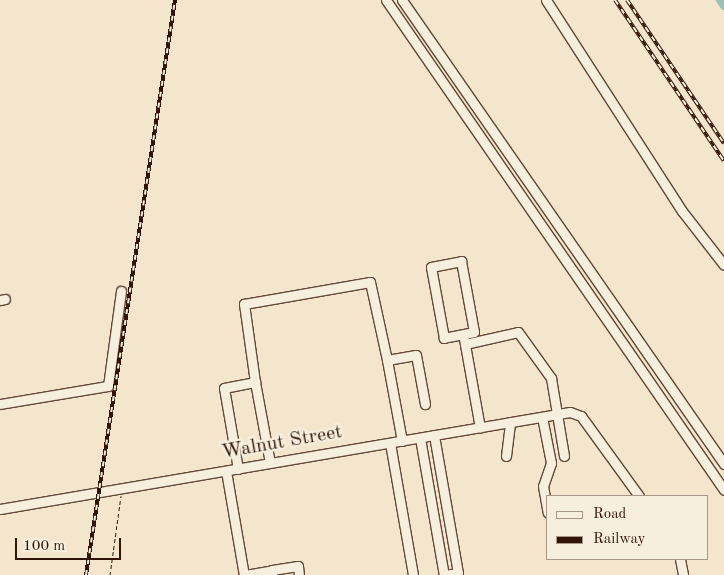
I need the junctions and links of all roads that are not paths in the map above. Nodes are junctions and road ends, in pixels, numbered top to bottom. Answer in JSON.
{"nodes":[{"id":1,"x":386,"y":0,"type":"edge"},
{"id":2,"x":402,"y":0,"type":"edge"},
{"id":3,"x":546,"y":0,"type":"edge"},
{"id":4,"x":724,"y":266,"type":"edge"},
{"id":5,"x":121,"y":290,"type":"dead end"},
{"id":6,"x":464,"y":334,"type":"junction"},
{"id":7,"x":465,"y":344,"type":"junction"},
{"id":8,"x":387,"y":360,"type":"junction"},
{"id":9,"x":255,"y":382,"type":"junction"},
{"id":10,"x":0,"y":404,"type":"edge"},
{"id":11,"x":425,"y":404,"type":"dead end"},
{"id":12,"x":557,"y":414,"type":"junction"},
{"id":13,"x":542,"y":417,"type":"junction"},
{"id":14,"x":510,"y":422,"type":"junction"},
{"id":15,"x":480,"y":428,"type":"junction"},
{"id":16,"x":434,"y":435,"type":"junction"},
{"id":17,"x":420,"y":438,"type":"junction"},
{"id":18,"x":402,"y":441,"type":"junction"},
{"id":19,"x":390,"y":443,"type":"junction"},
{"id":20,"x":506,"y":456,"type":"dead end"},
{"id":21,"x":564,"y":456,"type":"dead end"},
{"id":22,"x":270,"y":463,"type":"junction"},
{"id":23,"x":724,"y":464,"type":"edge"},
{"id":24,"x":238,"y":468,"type":"junction"},
{"id":25,"x":226,"y":471,"type":"junction"},
{"id":26,"x":724,"y":490,"type":"edge"},
{"id":27,"x":638,"y":495,"type":"edge"},
{"id":28,"x":445,"y":499,"type":"junction"},
{"id":29,"x":431,"y":501,"type":"junction"},
{"id":30,"x":546,"y":502,"type":"edge"},
{"id":31,"x":0,"y":509,"type":"edge"},
{"id":32,"x":680,"y":560,"type":"edge"},
{"id":33,"x":272,"y":573,"type":"edge"},
{"id":34,"x":244,"y":575,"type":"edge"},
{"id":35,"x":299,"y":575,"type":"edge"},
{"id":36,"x":413,"y":575,"type":"edge"},
{"id":37,"x":683,"y":575,"type":"edge"}],
"edges":[{"from":1,"to":26,"type":"street"},
{"from":2,"to":23,"type":"street"},
{"from":3,"to":4,"type":"street"},
{"from":5,"to":10,"type":"street"},
{"from":6,"to":6,"type":"street"},
{"from":6,"to":7,"type":"street"},
{"from":7,"to":12,"type":"street"},
{"from":7,"to":15,"type":"street"},
{"from":8,"to":9,"type":"street"},
{"from":8,"to":11,"type":"street"},
{"from":8,"to":18,"type":"street"},
{"from":9,"to":22,"type":"street"},
{"from":9,"to":24,"type":"street"},
{"from":12,"to":13,"type":"street","name":"Walnut Street"},
{"from":12,"to":21,"type":"street"},
{"from":12,"to":27,"type":"street","name":"Walnut Street"},
{"from":13,"to":14,"type":"street","name":"Walnut Street"},
{"from":13,"to":30,"type":"street"},
{"from":14,"to":15,"type":"street","name":"Walnut Street"},
{"from":14,"to":20,"type":"street"},
{"from":15,"to":16,"type":"street","name":"Walnut Street"},
{"from":16,"to":17,"type":"street","name":"Walnut Street"},
{"from":16,"to":28,"type":"street"},
{"from":17,"to":18,"type":"street","name":"Walnut Street"},
{"from":17,"to":29,"type":"street"},
{"from":18,"to":19,"type":"street","name":"Walnut Street"},
{"from":19,"to":22,"type":"street","name":"Walnut Street"},
{"from":19,"to":36,"type":"street"},
{"from":22,"to":24,"type":"street","name":"Walnut Street"},
{"from":24,"to":25,"type":"street","name":"Walnut Street"},
{"from":25,"to":31,"type":"street","name":"Walnut Street"},
{"from":25,"to":34,"type":"street"},
{"from":28,"to":29,"type":"street"},
{"from":28,"to":29,"type":"street"},
{"from":32,"to":37,"type":"street"},
{"from":33,"to":34,"type":"street"},
{"from":33,"to":35,"type":"street"}]}
